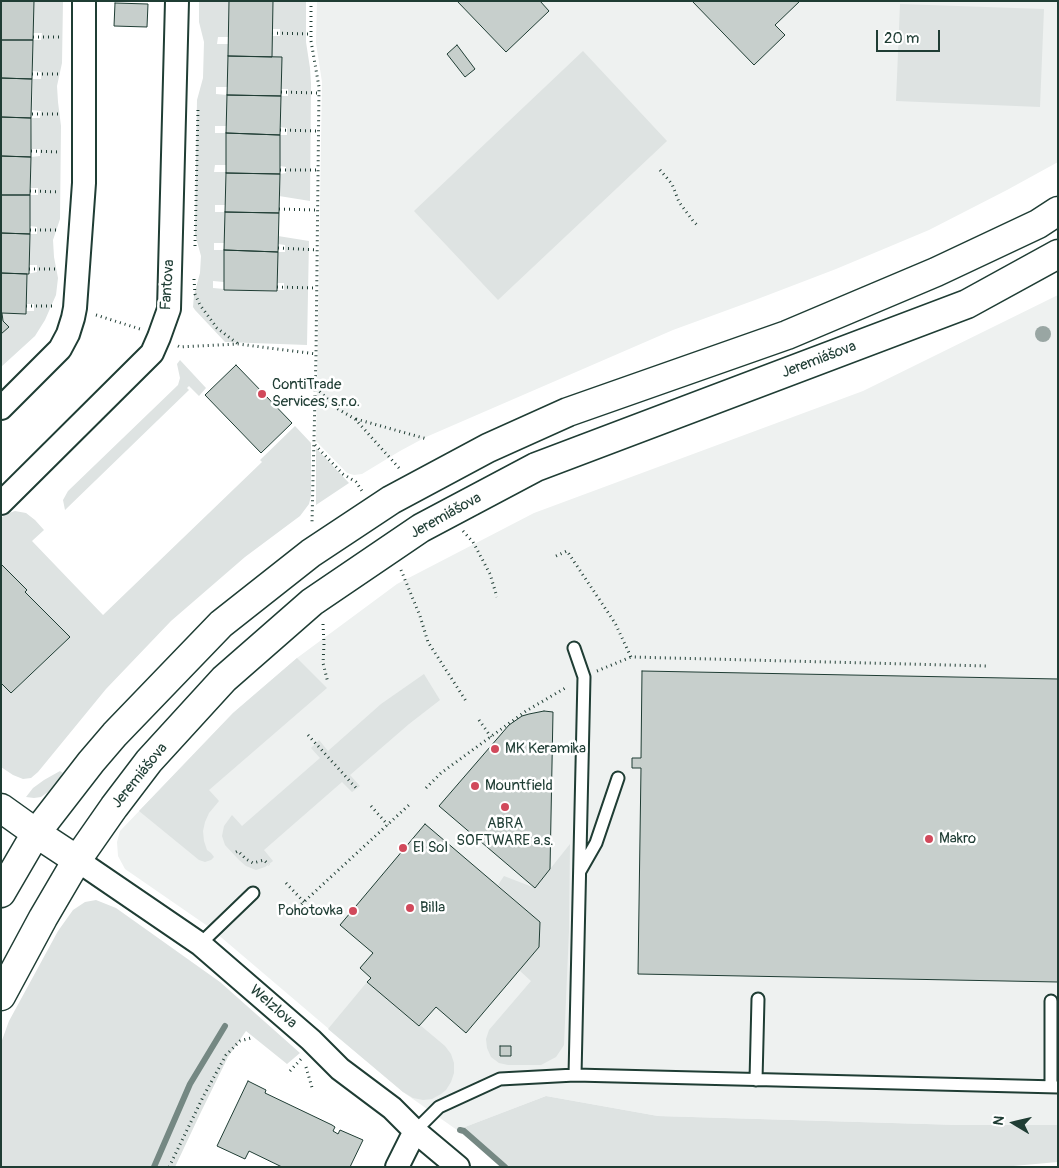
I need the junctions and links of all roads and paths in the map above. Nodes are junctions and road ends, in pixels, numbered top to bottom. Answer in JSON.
{"nodes":[{"id":1,"x":84,"y":1,"type":"edge"},
{"id":2,"x":177,"y":1,"type":"edge"},
{"id":3,"x":311,"y":1,"type":"edge"},
{"id":4,"x":272,"y":33,"type":"dead end"},
{"id":5,"x":311,"y":34,"type":"junction"},
{"id":6,"x":33,"y":37,"type":"dead end"},
{"id":7,"x":60,"y":37,"type":"dead end"},
{"id":8,"x":32,"y":74,"type":"dead end"},
{"id":9,"x":60,"y":74,"type":"dead end"},
{"id":10,"x":281,"y":92,"type":"dead end"},
{"id":11,"x":319,"y":93,"type":"junction"},
{"id":12,"x":198,"y":106,"type":"dead end"},
{"id":13,"x":32,"y":114,"type":"dead end"},
{"id":14,"x":60,"y":114,"type":"dead end"},
{"id":15,"x":280,"y":130,"type":"dead end"},
{"id":16,"x":318,"y":131,"type":"junction"},
{"id":17,"x":31,"y":151,"type":"dead end"},
{"id":18,"x":60,"y":152,"type":"dead end"},
{"id":19,"x":280,"y":170,"type":"dead end"},
{"id":20,"x":318,"y":170,"type":"junction"},
{"id":21,"x":660,"y":170,"type":"dead end"},
{"id":22,"x":30,"y":191,"type":"dead end"},
{"id":23,"x":60,"y":192,"type":"dead end"},
{"id":24,"x":279,"y":209,"type":"dead end"},
{"id":25,"x":318,"y":210,"type":"junction"},
{"id":26,"x":1058,"y":210,"type":"edge"},
{"id":27,"x":699,"y":227,"type":"dead end"},
{"id":28,"x":30,"y":230,"type":"dead end"},
{"id":29,"x":59,"y":230,"type":"dead end"},
{"id":30,"x":278,"y":248,"type":"dead end"},
{"id":31,"x":318,"y":250,"type":"junction"},
{"id":32,"x":194,"y":252,"type":"dead end"},
{"id":33,"x":1058,"y":254,"type":"edge"},
{"id":34,"x":62,"y":268,"type":"dead end"},
{"id":35,"x":29,"y":269,"type":"dead end"},
{"id":36,"x":194,"y":272,"type":"dead end"},
{"id":37,"x":277,"y":286,"type":"dead end"},
{"id":38,"x":317,"y":288,"type":"junction"},
{"id":39,"x":26,"y":306,"type":"dead end"},
{"id":40,"x":57,"y":306,"type":"dead end"},
{"id":41,"x":238,"y":344,"type":"dead end"},
{"id":42,"x":316,"y":387,"type":"junction"},
{"id":43,"x":1,"y":408,"type":"edge"},
{"id":44,"x":355,"y":419,"type":"junction"},
{"id":45,"x":427,"y":439,"type":"dead end"},
{"id":46,"x":315,"y":444,"type":"junction"},
{"id":47,"x":403,"y":472,"type":"dead end"},
{"id":48,"x":356,"y":482,"type":"dead end"},
{"id":49,"x":1,"y":502,"type":"edge"},
{"id":50,"x":312,"y":510,"type":"dead end"},
{"id":51,"x":462,"y":531,"type":"dead end"},
{"id":52,"x":556,"y":556,"type":"dead end"},
{"id":53,"x":400,"y":568,"type":"dead end"},
{"id":54,"x":497,"y":597,"type":"dead end"},
{"id":55,"x":323,"y":624,"type":"dead end"},
{"id":56,"x":574,"y":648,"type":"dead end"},
{"id":57,"x":631,"y":657,"type":"junction"},
{"id":58,"x":987,"y":666,"type":"dead end"},
{"id":59,"x":584,"y":677,"type":"junction"},
{"id":60,"x":328,"y":683,"type":"dead end"},
{"id":61,"x":466,"y":701,"type":"dead end"},
{"id":62,"x":479,"y":720,"type":"dead end"},
{"id":63,"x":308,"y":736,"type":"dead end"},
{"id":64,"x":491,"y":737,"type":"junction"},
{"id":65,"x":618,"y":778,"type":"dead end"},
{"id":66,"x":426,"y":788,"type":"dead end"},
{"id":67,"x":357,"y":789,"type":"dead end"},
{"id":68,"x":410,"y":804,"type":"dead end"},
{"id":69,"x":371,"y":806,"type":"dead end"},
{"id":70,"x":1,"y":808,"type":"edge"},
{"id":71,"x":388,"y":825,"type":"junction"},
{"id":72,"x":36,"y":833,"type":"junction"},
{"id":73,"x":236,"y":852,"type":"dead end"},
{"id":74,"x":77,"y":860,"type":"junction"},
{"id":75,"x":269,"y":865,"type":"dead end"},
{"id":76,"x":579,"y":873,"type":"junction"},
{"id":77,"x":286,"y":883,"type":"dead end"},
{"id":78,"x":1,"y":893,"type":"edge"},
{"id":79,"x":253,"y":893,"type":"dead end"},
{"id":80,"x":304,"y":902,"type":"junction"},
{"id":81,"x":294,"y":911,"type":"dead end"},
{"id":82,"x":200,"y":944,"type":"junction"},
{"id":83,"x":1,"y":996,"type":"edge"},
{"id":84,"x":758,"y":998,"type":"dead end"},
{"id":85,"x":1051,"y":1001,"type":"dead end"},
{"id":86,"x":251,"y":1038,"type":"dead end"},
{"id":87,"x":290,"y":1071,"type":"dead end"},
{"id":88,"x":575,"y":1075,"type":"junction"},
{"id":89,"x":756,"y":1080,"type":"junction"},
{"id":90,"x":1055,"y":1087,"type":"edge"},
{"id":91,"x":313,"y":1091,"type":"dead end"},
{"id":92,"x":415,"y":1130,"type":"junction"},
{"id":93,"x":169,"y":1167,"type":"edge"},
{"id":94,"x":397,"y":1167,"type":"edge"},
{"id":95,"x":458,"y":1167,"type":"edge"}],
"edges":[{"from":1,"to":43,"type":"street"},
{"from":2,"to":49,"type":"street","name":"Fantova"},
{"from":3,"to":5,"type":"path"},
{"from":4,"to":5,"type":"path"},
{"from":5,"to":11,"type":"path"},
{"from":6,"to":7,"type":"path"},
{"from":8,"to":9,"type":"path"},
{"from":10,"to":11,"type":"path"},
{"from":11,"to":16,"type":"path"},
{"from":12,"to":32,"type":"path"},
{"from":13,"to":14,"type":"path"},
{"from":15,"to":16,"type":"path"},
{"from":16,"to":20,"type":"path"},
{"from":17,"to":18,"type":"path"},
{"from":19,"to":20,"type":"path"},
{"from":20,"to":25,"type":"path"},
{"from":21,"to":27,"type":"path"},
{"from":22,"to":23,"type":"path"},
{"from":24,"to":25,"type":"path"},
{"from":25,"to":31,"type":"path"},
{"from":26,"to":72,"type":"main road"},
{"from":28,"to":29,"type":"path"},
{"from":30,"to":31,"type":"path"},
{"from":31,"to":38,"type":"path"},
{"from":33,"to":74,"type":"main road","name":"Jeremiášova"},
{"from":34,"to":35,"type":"path"},
{"from":36,"to":41,"type":"path"},
{"from":37,"to":38,"type":"path"},
{"from":38,"to":42,"type":"path"},
{"from":39,"to":40,"type":"path"},
{"from":42,"to":44,"type":"path"},
{"from":42,"to":46,"type":"path"},
{"from":44,"to":45,"type":"path"},
{"from":44,"to":47,"type":"path"},
{"from":46,"to":48,"type":"path"},
{"from":46,"to":50,"type":"path"},
{"from":51,"to":54,"type":"path"},
{"from":52,"to":57,"type":"path"},
{"from":53,"to":61,"type":"path"},
{"from":55,"to":60,"type":"path"},
{"from":56,"to":59,"type":"lane"},
{"from":57,"to":58,"type":"path"},
{"from":57,"to":59,"type":"path"},
{"from":59,"to":64,"type":"path"},
{"from":59,"to":76,"type":"lane"},
{"from":62,"to":64,"type":"path"},
{"from":63,"to":67,"type":"path"},
{"from":64,"to":66,"type":"path"},
{"from":65,"to":76,"type":"lane"},
{"from":68,"to":71,"type":"path"},
{"from":69,"to":71,"type":"path"},
{"from":70,"to":72,"type":"main road"},
{"from":71,"to":80,"type":"path"},
{"from":72,"to":74,"type":"main road"},
{"from":72,"to":78,"type":"main road"},
{"from":73,"to":75,"type":"path"},
{"from":74,"to":82,"type":"street","name":"Welzlova"},
{"from":74,"to":83,"type":"main road","name":"Jeremiášova"},
{"from":76,"to":88,"type":"lane"},
{"from":77,"to":80,"type":"path"},
{"from":79,"to":82,"type":"lane"},
{"from":80,"to":81,"type":"path"},
{"from":82,"to":92,"type":"street","name":"Welzlova"},
{"from":84,"to":89,"type":"lane"},
{"from":85,"to":90,"type":"lane"},
{"from":86,"to":93,"type":"path"},
{"from":87,"to":91,"type":"path"},
{"from":88,"to":89,"type":"lane"},
{"from":88,"to":92,"type":"lane"},
{"from":89,"to":90,"type":"lane"},
{"from":92,"to":94,"type":"street"},
{"from":92,"to":95,"type":"street","name":"Welzlova"}]}
